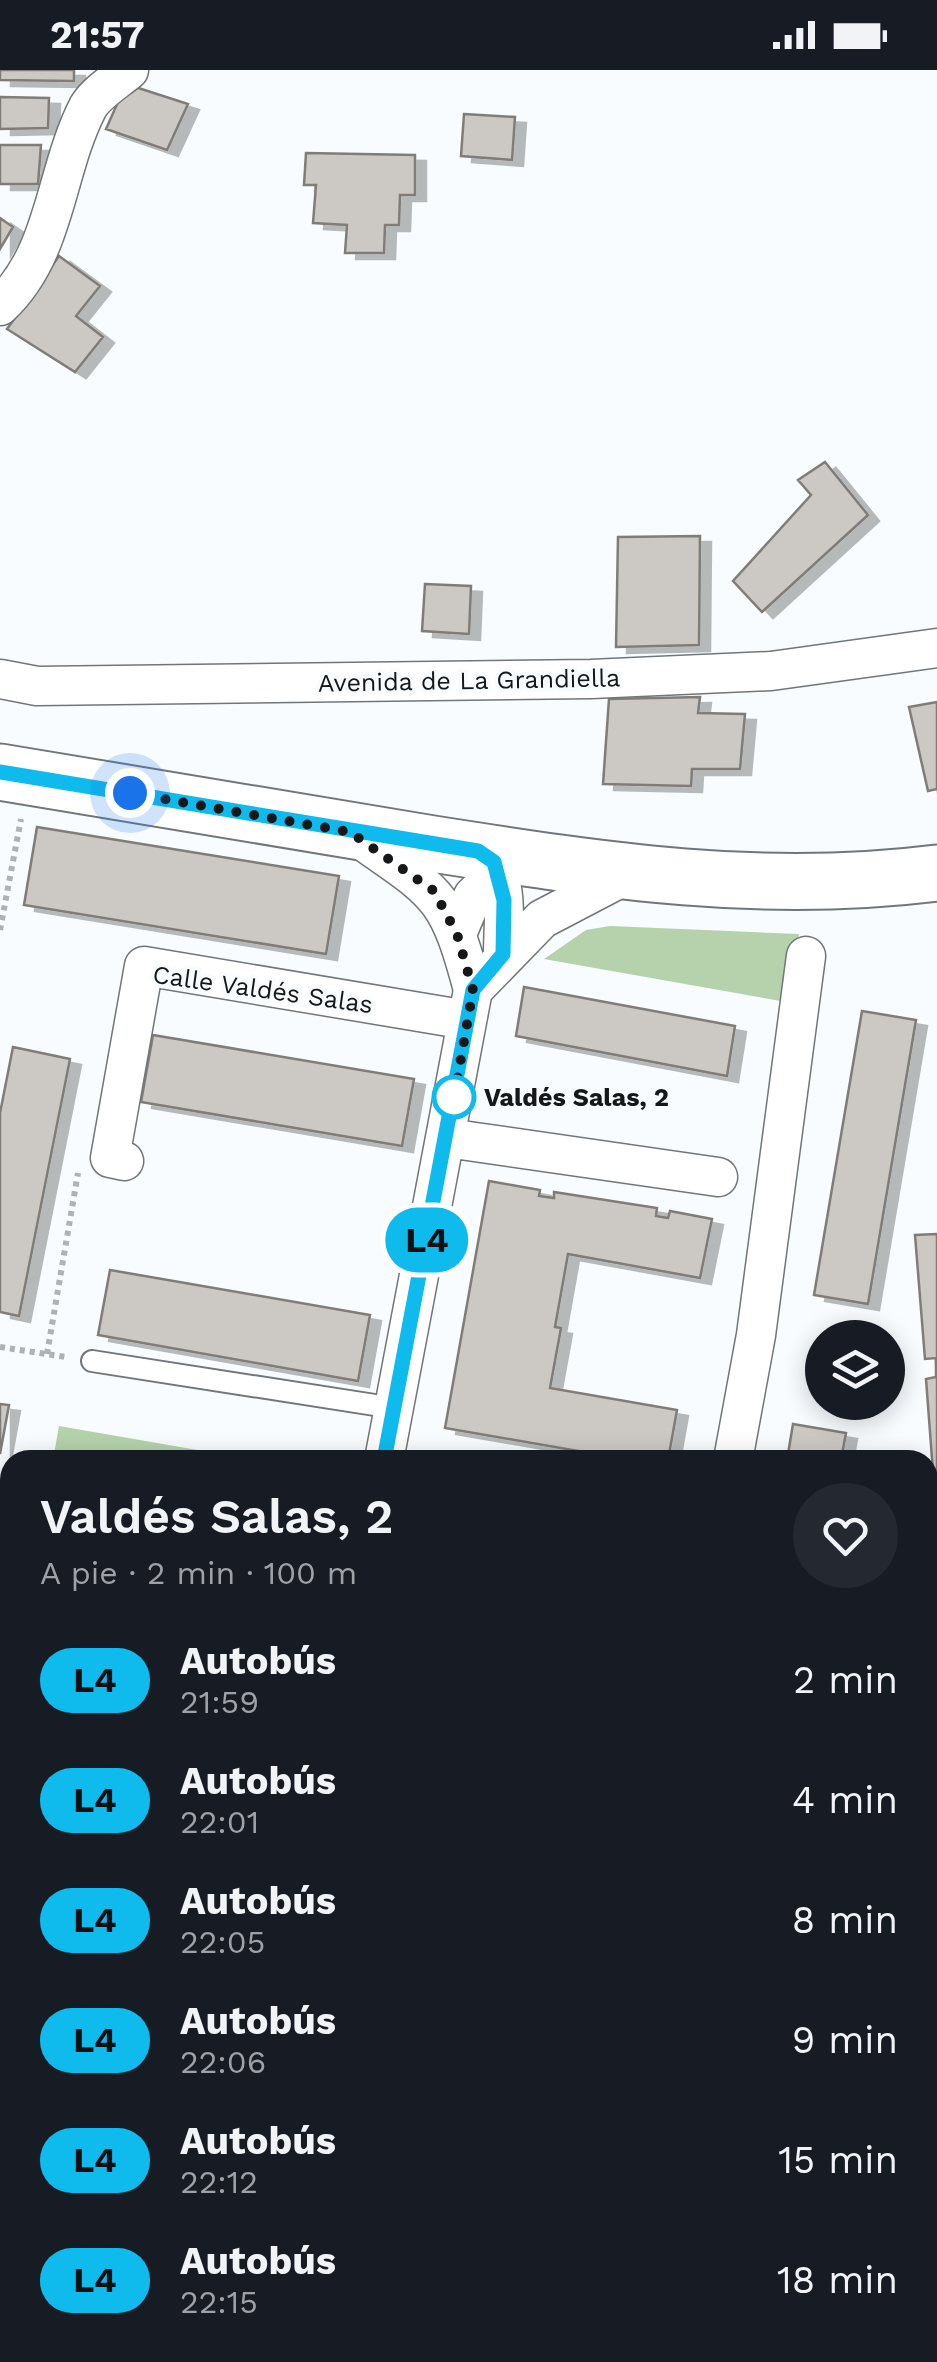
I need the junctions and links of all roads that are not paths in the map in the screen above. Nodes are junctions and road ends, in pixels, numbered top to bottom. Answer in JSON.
{"nodes":[{"id":1,"x":129,"y":70,"type":"edge"},
{"id":2,"x":0,"y":306,"type":"edge"},
{"id":3,"x":937,"y":648,"type":"edge"},
{"id":4,"x":0,"y":679,"type":"edge"},
{"id":5,"x":15,"y":774,"type":"edge"},
{"id":6,"x":350,"y":832,"type":"junction"},
{"id":7,"x":497,"y":859,"type":"junction"},
{"id":8,"x":630,"y":873,"type":"junction"},
{"id":9,"x":937,"y":873,"type":"edge"},
{"id":10,"x":457,"y":934,"type":"junction"},
{"id":11,"x":503,"y":954,"type":"junction"},
{"id":12,"x":806,"y":956,"type":"dead end"},
{"id":13,"x":470,"y":1005,"type":"junction"},
{"id":14,"x":447,"y":1138,"type":"junction"},
{"id":15,"x":124,"y":1162,"type":"dead end"},
{"id":16,"x":718,"y":1177,"type":"dead end"},
{"id":17,"x":92,"y":1361,"type":"road end"},
{"id":18,"x":394,"y":1408,"type":"junction"},
{"id":19,"x":386,"y":1450,"type":"edge"},
{"id":20,"x":735,"y":1450,"type":"edge"}],
"edges":[{"from":1,"to":2,"type":"street"},
{"from":3,"to":4,"type":"street","name":"Avenida de La Grandiella"},
{"from":5,"to":6,"type":"main road"},
{"from":6,"to":7,"type":"main road"},
{"from":6,"to":10,"type":"street"},
{"from":7,"to":8,"type":"main road"},
{"from":7,"to":10,"type":"street"},
{"from":7,"to":11,"type":"street"},
{"from":8,"to":9,"type":"main road"},
{"from":8,"to":11,"type":"street"},
{"from":10,"to":13,"type":"street"},
{"from":11,"to":13,"type":"street"},
{"from":12,"to":20,"type":"street"},
{"from":13,"to":14,"type":"street"},
{"from":13,"to":15,"type":"street","name":"Calle Valdés Salas"},
{"from":14,"to":16,"type":"street"},
{"from":14,"to":18,"type":"street"},
{"from":17,"to":18,"type":"lane"},
{"from":18,"to":19,"type":"street"}]}
